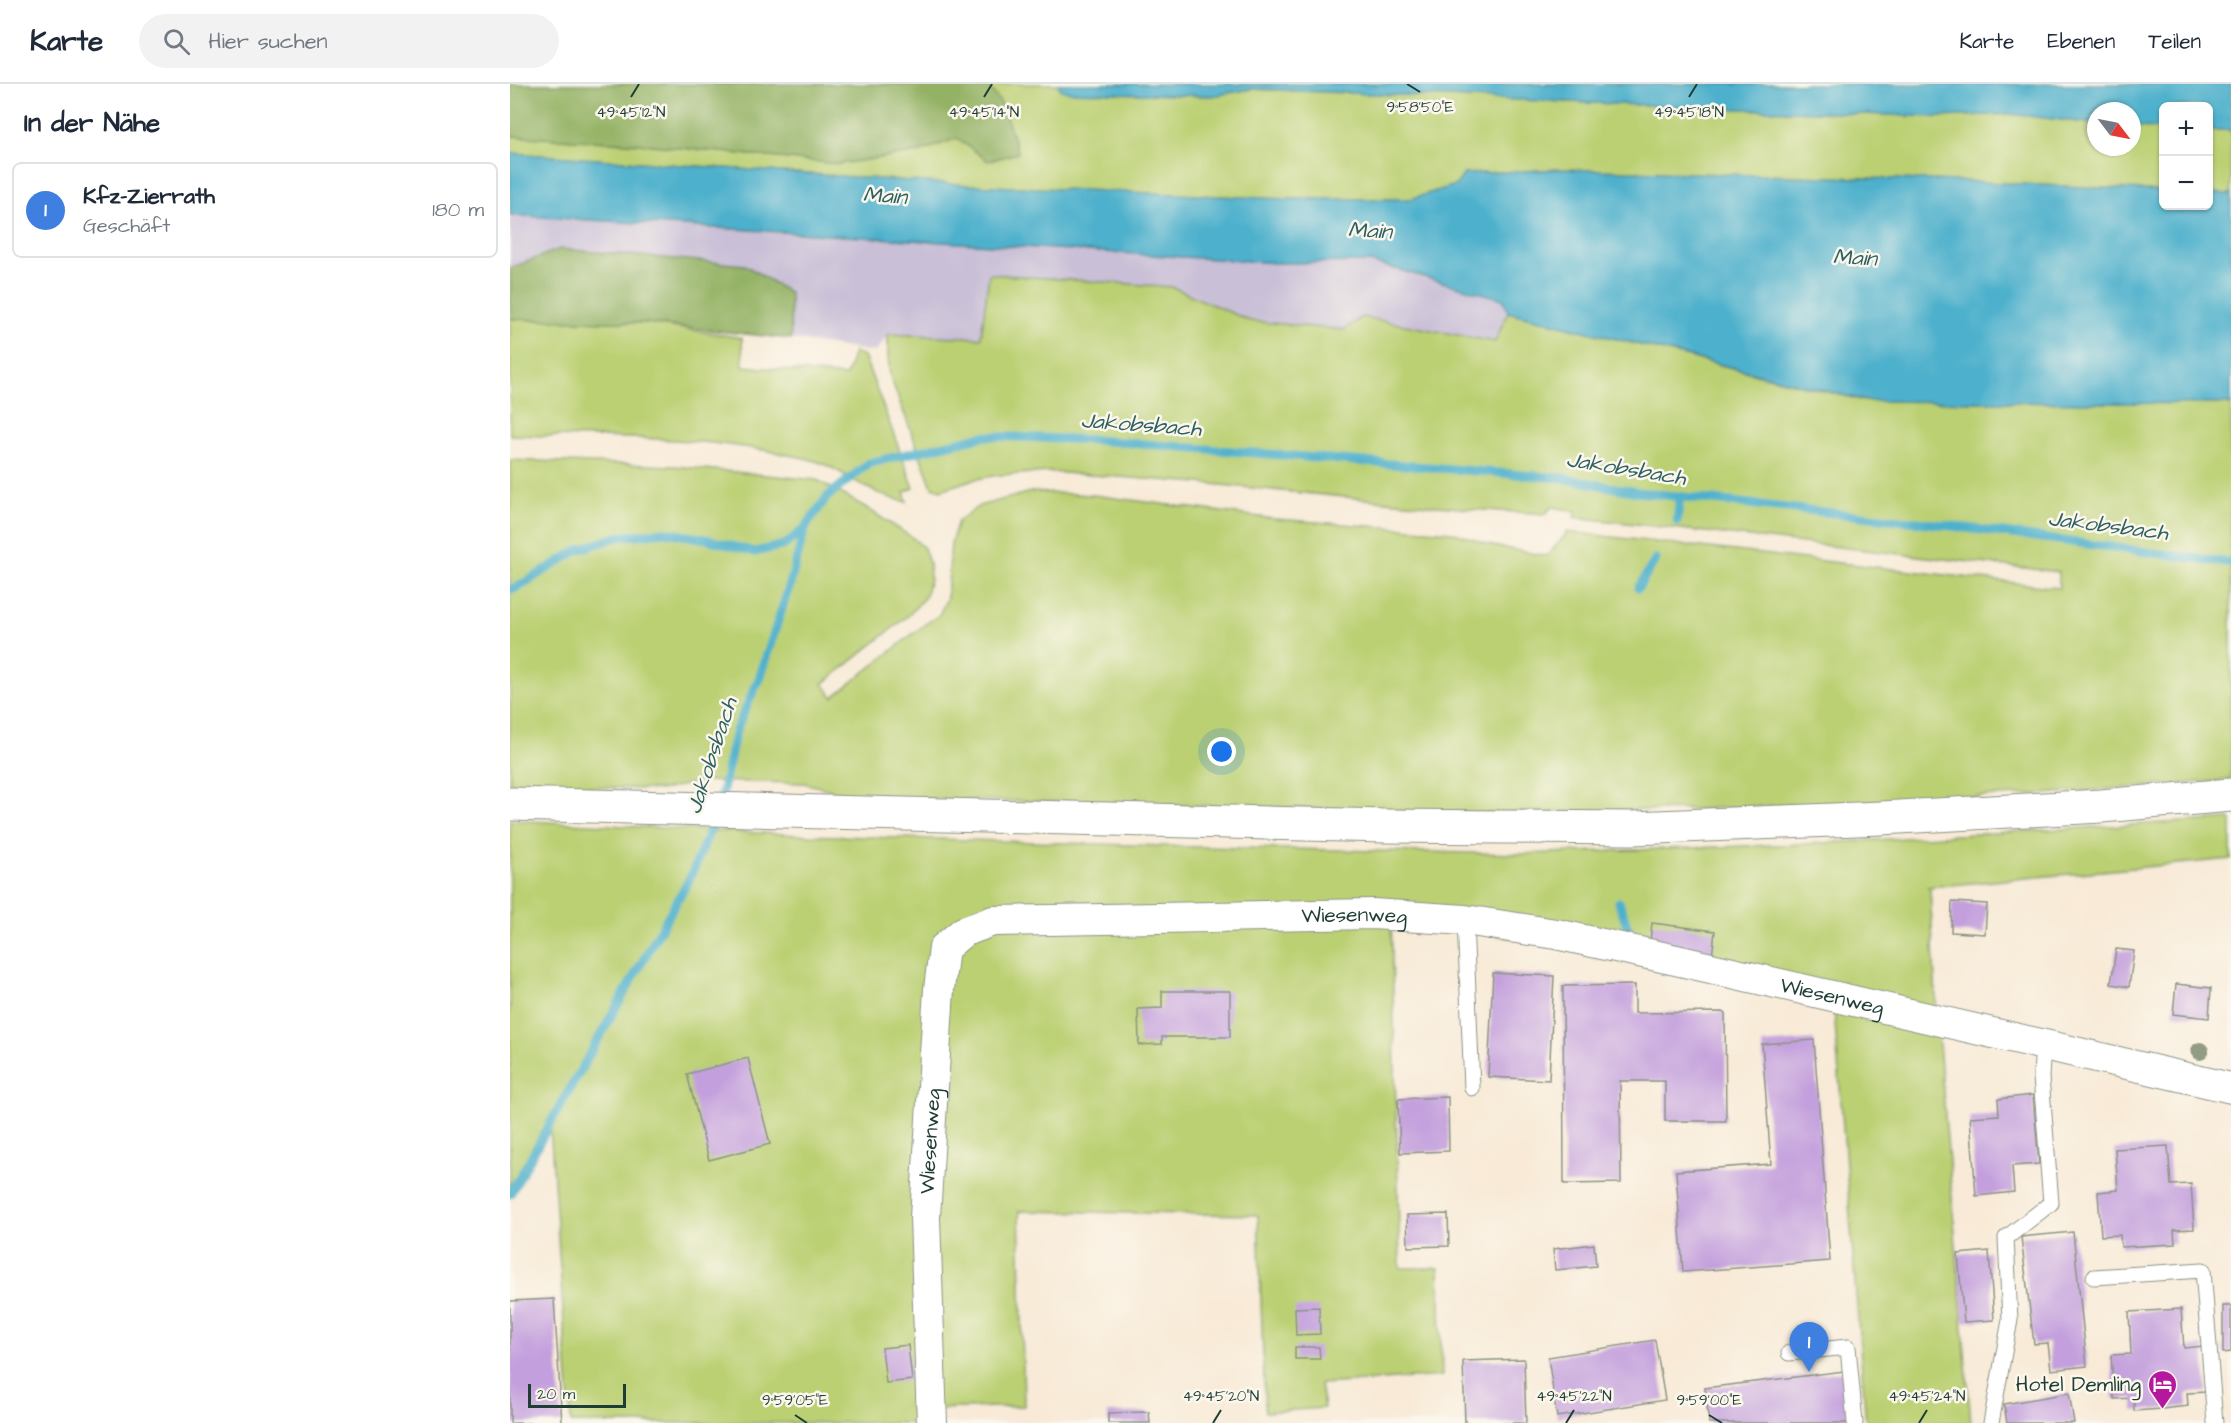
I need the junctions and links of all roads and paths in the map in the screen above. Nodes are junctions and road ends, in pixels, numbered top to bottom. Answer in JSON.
{"nodes":[{"id":1,"x":2231,"y":795,"type":"edge"},
{"id":2,"x":510,"y":804,"type":"edge"},
{"id":3,"x":1465,"y":920,"type":"junction"},
{"id":4,"x":2043,"y":1043,"type":"junction"},
{"id":5,"x":1472,"y":1088,"type":"dead end"},
{"id":6,"x":2231,"y":1088,"type":"edge"},
{"id":7,"x":2094,"y":1277,"type":"dead end"},
{"id":8,"x":1790,"y":1353,"type":"dead end"},
{"id":9,"x":932,"y":1423,"type":"edge"},
{"id":10,"x":1855,"y":1423,"type":"edge"},
{"id":11,"x":1991,"y":1423,"type":"edge"},
{"id":12,"x":2214,"y":1423,"type":"edge"}],
"edges":[{"from":1,"to":2,"type":"main road"},
{"from":3,"to":4,"type":"street","name":"Wiesenweg"},
{"from":3,"to":5,"type":"lane"},
{"from":3,"to":9,"type":"street","name":"Wiesenweg"},
{"from":4,"to":6,"type":"street","name":"Wiesenweg"},
{"from":4,"to":11,"type":"lane"},
{"from":7,"to":12,"type":"lane"},
{"from":8,"to":10,"type":"lane"}]}
